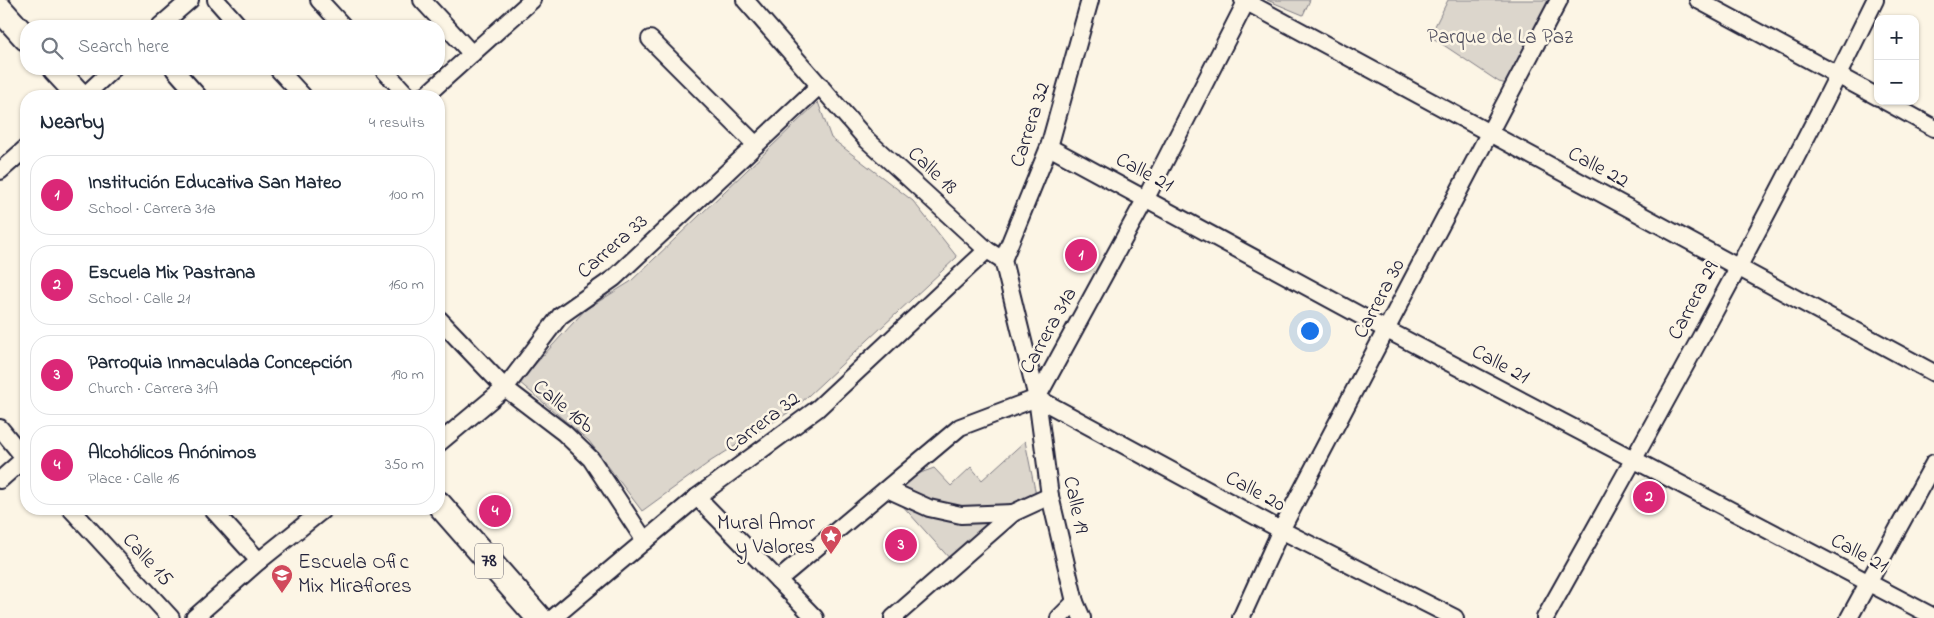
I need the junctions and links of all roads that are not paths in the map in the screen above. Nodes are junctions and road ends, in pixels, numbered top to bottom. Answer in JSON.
{"nodes":[{"id":1,"x":190,"y":0,"type":"edge"},
{"id":2,"x":216,"y":0,"type":"edge"},
{"id":3,"x":319,"y":0,"type":"edge"},
{"id":4,"x":422,"y":0,"type":"edge"},
{"id":5,"x":745,"y":0,"type":"edge"},
{"id":6,"x":1090,"y":0,"type":"edge"},
{"id":7,"x":1559,"y":0,"type":"edge"},
{"id":8,"x":1698,"y":0,"type":"edge"},
{"id":9,"x":1875,"y":0,"type":"edge"},
{"id":10,"x":528,"y":1,"type":"edge"},
{"id":11,"x":1245,"y":1,"type":"edge"},
{"id":12,"x":0,"y":8,"type":"edge"},
{"id":13,"x":167,"y":20,"type":"edge"},
{"id":14,"x":234,"y":20,"type":"edge"},
{"id":15,"x":337,"y":20,"type":"edge"},
{"id":16,"x":441,"y":20,"type":"edge"},
{"id":17,"x":445,"y":25,"type":"edge"},
{"id":18,"x":20,"y":31,"type":"edge"},
{"id":19,"x":650,"y":39,"type":"dead end"},
{"id":20,"x":472,"y":54,"type":"junction"},
{"id":21,"x":61,"y":75,"type":"edge"},
{"id":22,"x":107,"y":75,"type":"edge"},
{"id":23,"x":179,"y":75,"type":"edge"},
{"id":24,"x":284,"y":75,"type":"edge"},
{"id":25,"x":388,"y":75,"type":"edge"},
{"id":26,"x":1838,"y":76,"type":"junction"},
{"id":27,"x":820,"y":85,"type":"junction"},
{"id":28,"x":74,"y":90,"type":"edge"},
{"id":29,"x":90,"y":90,"type":"edge"},
{"id":30,"x":193,"y":90,"type":"edge"},
{"id":31,"x":297,"y":90,"type":"edge"},
{"id":32,"x":402,"y":90,"type":"edge"},
{"id":33,"x":432,"y":90,"type":"edge"},
{"id":34,"x":1874,"y":95,"type":"edge"},
{"id":35,"x":1892,"y":105,"type":"edge"},
{"id":36,"x":1934,"y":128,"type":"edge"},
{"id":37,"x":1489,"y":134,"type":"junction"},
{"id":38,"x":756,"y":145,"type":"junction"},
{"id":39,"x":1049,"y":146,"type":"junction"},
{"id":40,"x":20,"y":153,"type":"edge"},
{"id":41,"x":0,"y":171,"type":"edge"},
{"id":42,"x":1146,"y":198,"type":"junction"},
{"id":43,"x":988,"y":250,"type":"junction"},
{"id":44,"x":1002,"y":260,"type":"junction"},
{"id":45,"x":1737,"y":266,"type":"junction"},
{"id":46,"x":445,"y":325,"type":"edge"},
{"id":47,"x":1387,"y":330,"type":"junction"},
{"id":48,"x":1934,"y":373,"type":"edge"},
{"id":49,"x":504,"y":388,"type":"junction"},
{"id":50,"x":1037,"y":398,"type":"junction"},
{"id":51,"x":0,"y":428,"type":"edge"},
{"id":52,"x":445,"y":438,"type":"edge"},
{"id":53,"x":20,"y":451,"type":"edge"},
{"id":54,"x":1634,"y":459,"type":"junction"},
{"id":55,"x":1934,"y":462,"type":"edge"},
{"id":56,"x":20,"y":463,"type":"edge"},
{"id":57,"x":0,"y":480,"type":"edge"},
{"id":58,"x":887,"y":489,"type":"junction"},
{"id":59,"x":1050,"y":496,"type":"junction"},
{"id":60,"x":697,"y":497,"type":"junction"},
{"id":61,"x":445,"y":511,"type":"edge"},
{"id":62,"x":1014,"y":513,"type":"junction"},
{"id":63,"x":77,"y":515,"type":"edge"},
{"id":64,"x":217,"y":515,"type":"edge"},
{"id":65,"x":316,"y":515,"type":"edge"},
{"id":66,"x":1281,"y":530,"type":"junction"},
{"id":67,"x":645,"y":541,"type":"junction"},
{"id":68,"x":258,"y":561,"type":"junction"},
{"id":69,"x":778,"y":580,"type":"junction"},
{"id":70,"x":1868,"y":582,"type":"junction"},
{"id":71,"x":1076,"y":602,"type":"junction"},
{"id":72,"x":1934,"y":617,"type":"edge"},
{"id":73,"x":171,"y":618,"type":"edge"},
{"id":74,"x":194,"y":618,"type":"edge"},
{"id":75,"x":539,"y":618,"type":"edge"},
{"id":76,"x":553,"y":618,"type":"edge"},
{"id":77,"x":815,"y":618,"type":"edge"},
{"id":78,"x":894,"y":618,"type":"edge"},
{"id":79,"x":1060,"y":618,"type":"edge"},
{"id":80,"x":1082,"y":618,"type":"edge"},
{"id":81,"x":1241,"y":618,"type":"edge"},
{"id":82,"x":1455,"y":618,"type":"edge"},
{"id":83,"x":1545,"y":618,"type":"edge"},
{"id":84,"x":1849,"y":618,"type":"edge"}],
"edges":[{"from":1,"to":13,"type":"street"},
{"from":2,"to":14,"type":"street"},
{"from":3,"to":15,"type":"street"},
{"from":4,"to":16,"type":"street"},
{"from":5,"to":27,"type":"street","name":"Calle 18"},
{"from":6,"to":39,"type":"street","name":"Carrera 32"},
{"from":7,"to":37,"type":"street","name":"Carrera 30"},
{"from":8,"to":26,"type":"street"},
{"from":9,"to":26,"type":"street","name":"Carrera 29"},
{"from":10,"to":20,"type":"street"},
{"from":11,"to":37,"type":"street","name":"Calle 22"},
{"from":11,"to":42,"type":"street","name":"Carrera 31a"},
{"from":12,"to":18,"type":"highway"},
{"from":17,"to":20,"type":"street"},
{"from":19,"to":38,"type":"street"},
{"from":20,"to":33,"type":"street"},
{"from":21,"to":28,"type":"highway"},
{"from":22,"to":29,"type":"street"},
{"from":23,"to":30,"type":"street"},
{"from":24,"to":31,"type":"street"},
{"from":25,"to":32,"type":"street"},
{"from":26,"to":34,"type":"street"},
{"from":26,"to":45,"type":"street","name":"Carrera 29"},
{"from":27,"to":38,"type":"street","name":"Carrera 33"},
{"from":27,"to":43,"type":"street","name":"Calle 18"},
{"from":35,"to":36,"type":"street"},
{"from":37,"to":45,"type":"street","name":"Calle 22"},
{"from":37,"to":47,"type":"street","name":"Carrera 30"},
{"from":38,"to":49,"type":"street","name":"Carrera 33"},
{"from":39,"to":42,"type":"street","name":"Calle 21"},
{"from":39,"to":44,"type":"street","name":"Carrera 32"},
{"from":40,"to":41,"type":"street"},
{"from":42,"to":47,"type":"street","name":"Calle 21"},
{"from":42,"to":50,"type":"street","name":"Carrera 31a"},
{"from":43,"to":44,"type":"street","name":"Calle 18"},
{"from":43,"to":60,"type":"street","name":"Carrera 32"},
{"from":44,"to":50,"type":"street"},
{"from":45,"to":48,"type":"street","name":"Calle 22"},
{"from":45,"to":54,"type":"street","name":"Carrera 29"},
{"from":46,"to":49,"type":"street","name":"Calle 16b"},
{"from":47,"to":54,"type":"street","name":"Calle 21"},
{"from":47,"to":66,"type":"street","name":"Carrera 30"},
{"from":49,"to":52,"type":"street","name":"Carrera 33"},
{"from":49,"to":67,"type":"street","name":"Calle 16b"},
{"from":50,"to":58,"type":"street","name":"Carrera 31a"},
{"from":50,"to":59,"type":"street","name":"Calle 19"},
{"from":50,"to":66,"type":"street","name":"Calle 20"},
{"from":51,"to":53,"type":"street"},
{"from":54,"to":70,"type":"street","name":"Calle 21"},
{"from":54,"to":83,"type":"street","name":"Carrera 29"},
{"from":55,"to":70,"type":"street"},
{"from":56,"to":57,"type":"street"},
{"from":58,"to":62,"type":"street"},
{"from":58,"to":69,"type":"street","name":"Carrera 31a"},
{"from":59,"to":62,"type":"street"},
{"from":59,"to":71,"type":"street","name":"Calle 19"},
{"from":60,"to":67,"type":"street","name":"Carrera 32"},
{"from":60,"to":69,"type":"street"},
{"from":61,"to":75,"type":"highway","number":"78"},
{"from":62,"to":78,"type":"street"},
{"from":63,"to":73,"type":"street","name":"Calle 15"},
{"from":64,"to":68,"type":"street"},
{"from":65,"to":68,"type":"street"},
{"from":66,"to":81,"type":"street","name":"Carrera 30"},
{"from":66,"to":82,"type":"street","name":"Calle 20"},
{"from":67,"to":76,"type":"street","name":"Carrera 32"},
{"from":68,"to":74,"type":"street"},
{"from":69,"to":77,"type":"street"},
{"from":70,"to":72,"type":"street","name":"Calle 21"},
{"from":70,"to":84,"type":"street"},
{"from":71,"to":79,"type":"street"},
{"from":71,"to":80,"type":"street","name":"Calle 19"}]}
